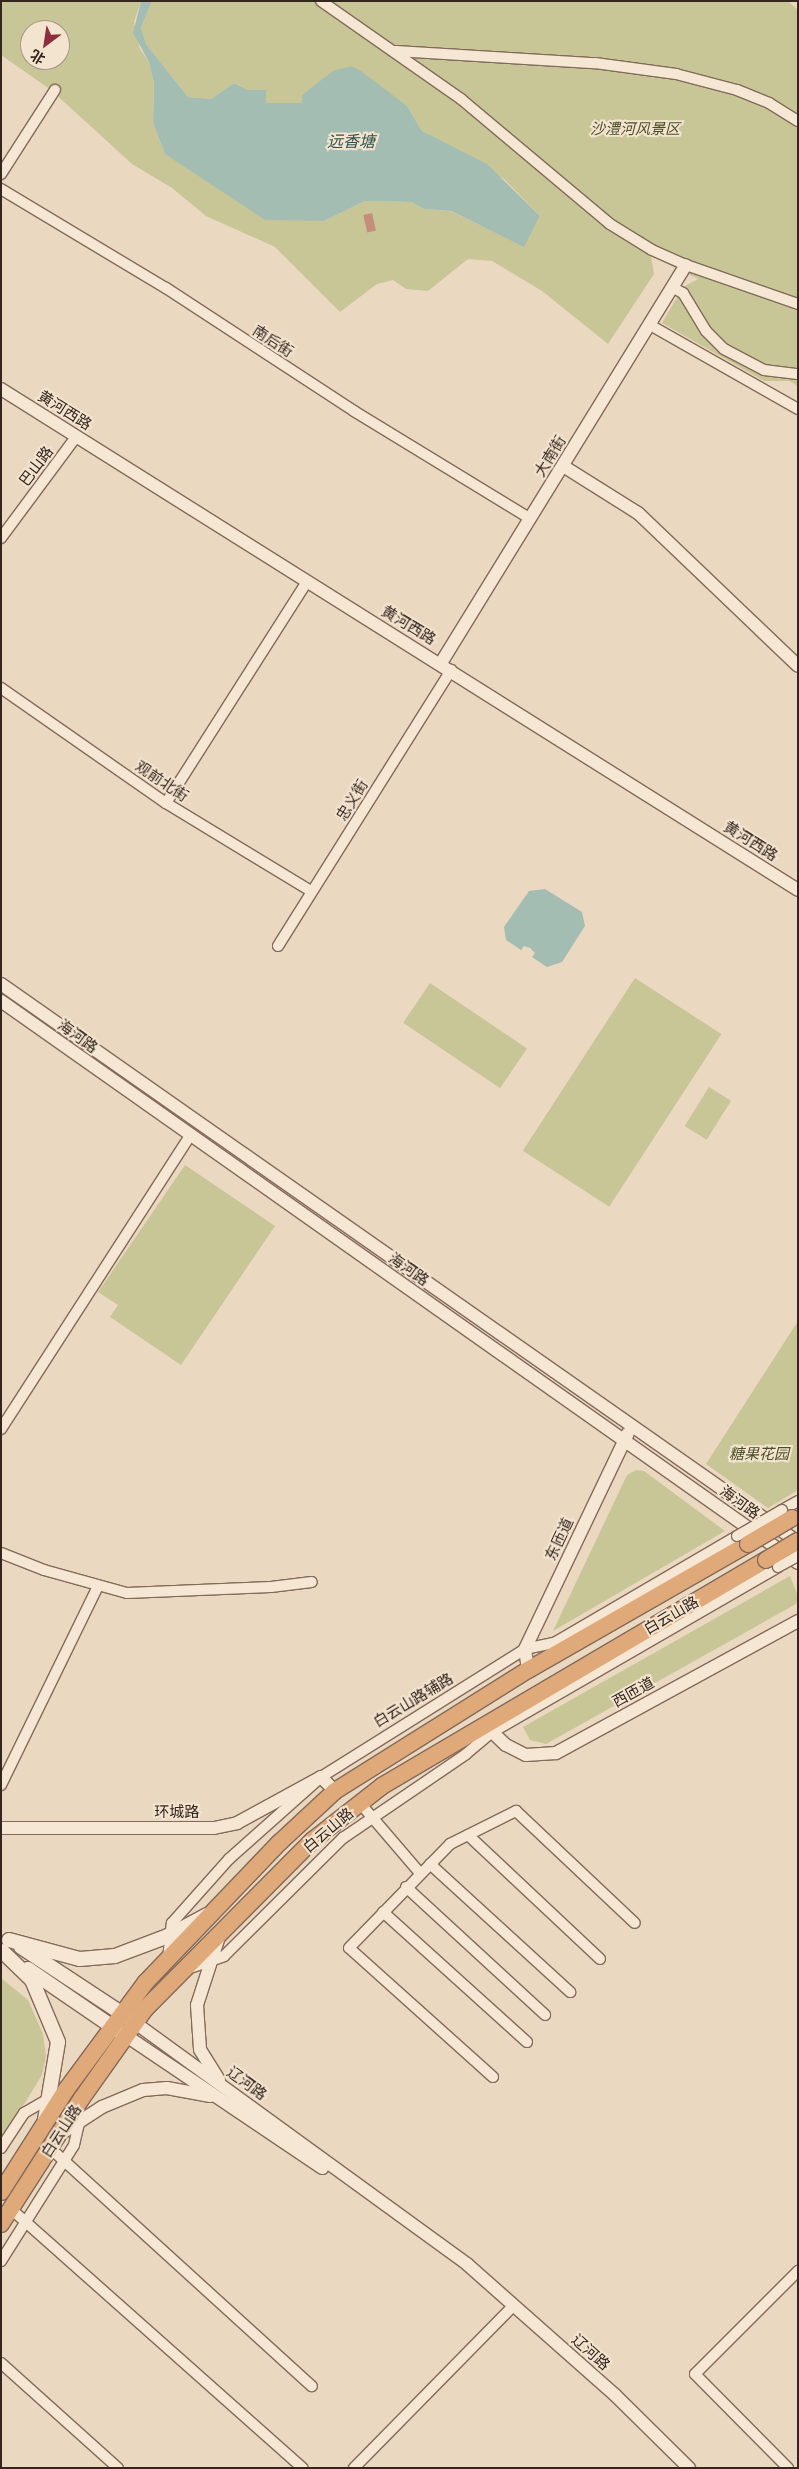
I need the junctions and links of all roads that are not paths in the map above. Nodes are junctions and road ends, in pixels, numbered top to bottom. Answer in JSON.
{"nodes":[{"id":1,"x":320,"y":1,"type":"edge"},
{"id":2,"x":395,"y":51,"type":"junction"},
{"id":3,"x":55,"y":90,"type":"dead end"},
{"id":4,"x":798,"y":121,"type":"edge"},
{"id":5,"x":1,"y":174,"type":"edge"},
{"id":6,"x":1,"y":189,"type":"edge"},
{"id":7,"x":686,"y":265,"type":"junction"},
{"id":8,"x":672,"y":287,"type":"junction"},
{"id":9,"x":798,"y":304,"type":"edge"},
{"id":10,"x":650,"y":325,"type":"junction"},
{"id":11,"x":798,"y":374,"type":"edge"},
{"id":12,"x":1,"y":389,"type":"edge"},
{"id":13,"x":798,"y":409,"type":"edge"},
{"id":14,"x":76,"y":437,"type":"junction"},
{"id":15,"x":563,"y":466,"type":"junction"},
{"id":16,"x":529,"y":518,"type":"junction"},
{"id":17,"x":1,"y":538,"type":"edge"},
{"id":18,"x":307,"y":582,"type":"junction"},
{"id":19,"x":798,"y":666,"type":"edge"},
{"id":20,"x":446,"y":667,"type":"junction"},
{"id":21,"x":1,"y":688,"type":"edge"},
{"id":22,"x":166,"y":803,"type":"junction"},
{"id":23,"x":798,"y":890,"type":"edge"},
{"id":24,"x":311,"y":892,"type":"junction"},
{"id":25,"x":278,"y":946,"type":"dead end"},
{"id":26,"x":1,"y":984,"type":"edge"},
{"id":27,"x":1,"y":1001,"type":"edge"},
{"id":28,"x":190,"y":1136,"type":"junction"},
{"id":29,"x":632,"y":1424,"type":"junction"},
{"id":30,"x":1,"y":1429,"type":"edge"},
{"id":31,"x":625,"y":1439,"type":"junction"},
{"id":32,"x":798,"y":1501,"type":"edge"},
{"id":33,"x":790,"y":1514,"type":"edge"},
{"id":34,"x":742,"y":1540,"type":"junction"},
{"id":35,"x":798,"y":1541,"type":"edge"},
{"id":36,"x":1,"y":1553,"type":"edge"},
{"id":37,"x":798,"y":1556,"type":"edge"},
{"id":38,"x":798,"y":1563,"type":"edge"},
{"id":39,"x":772,"y":1564,"type":"junction"},
{"id":40,"x":312,"y":1582,"type":"dead end"},
{"id":41,"x":98,"y":1586,"type":"junction"},
{"id":42,"x":798,"y":1621,"type":"edge"},
{"id":43,"x":525,"y":1649,"type":"junction"},
{"id":44,"x":528,"y":1670,"type":"junction"},
{"id":45,"x":487,"y":1729,"type":"junction"},
{"id":46,"x":321,"y":1777,"type":"junction"},
{"id":47,"x":1,"y":1785,"type":"edge"},
{"id":48,"x":335,"y":1791,"type":"junction"},
{"id":49,"x":360,"y":1803,"type":"junction"},
{"id":50,"x":372,"y":1819,"type":"junction"},
{"id":51,"x":1,"y":1828,"type":"edge"},
{"id":52,"x":468,"y":1836,"type":"junction"},
{"id":53,"x":430,"y":1864,"type":"junction"},
{"id":54,"x":420,"y":1873,"type":"junction"},
{"id":55,"x":406,"y":1887,"type":"junction"},
{"id":56,"x":384,"y":1912,"type":"junction"},
{"id":57,"x":209,"y":1914,"type":"junction"},
{"id":58,"x":635,"y":1923,"type":"dead end"},
{"id":59,"x":223,"y":1928,"type":"junction"},
{"id":60,"x":170,"y":1935,"type":"junction"},
{"id":61,"x":3,"y":1944,"type":"edge"},
{"id":62,"x":168,"y":1959,"type":"junction"},
{"id":63,"x":600,"y":1959,"type":"dead end"},
{"id":64,"x":210,"y":1961,"type":"junction"},
{"id":65,"x":182,"y":1971,"type":"junction"},
{"id":66,"x":570,"y":1992,"type":"dead end"},
{"id":67,"x":545,"y":2015,"type":"dead end"},
{"id":68,"x":123,"y":2024,"type":"junction"},
{"id":69,"x":526,"y":2042,"type":"dead end"},
{"id":70,"x":493,"y":2077,"type":"dead end"},
{"id":71,"x":222,"y":2085,"type":"junction"},
{"id":72,"x":66,"y":2090,"type":"junction"},
{"id":73,"x":214,"y":2096,"type":"junction"},
{"id":74,"x":50,"y":2098,"type":"junction"},
{"id":75,"x":82,"y":2098,"type":"junction"},
{"id":76,"x":80,"y":2120,"type":"junction"},
{"id":77,"x":43,"y":2127,"type":"junction"},
{"id":78,"x":53,"y":2143,"type":"junction"},
{"id":79,"x":1,"y":2148,"type":"edge"},
{"id":80,"x":64,"y":2161,"type":"junction"},
{"id":81,"x":1,"y":2192,"type":"edge"},
{"id":82,"x":11,"y":2209,"type":"junction"},
{"id":83,"x":26,"y":2222,"type":"junction"},
{"id":84,"x":1,"y":2224,"type":"edge"},
{"id":85,"x":1,"y":2261,"type":"edge"},
{"id":86,"x":468,"y":2265,"type":"junction"},
{"id":87,"x":798,"y":2271,"type":"edge"},
{"id":88,"x":514,"y":2305,"type":"junction"},
{"id":89,"x":1,"y":2363,"type":"edge"},
{"id":90,"x":312,"y":2386,"type":"dead end"},
{"id":91,"x":118,"y":2468,"type":"edge"},
{"id":92,"x":303,"y":2468,"type":"edge"},
{"id":93,"x":354,"y":2468,"type":"edge"},
{"id":94,"x":689,"y":2468,"type":"edge"},
{"id":95,"x":788,"y":2468,"type":"edge"}],
"edges":[{"from":1,"to":2,"type":"street"},
{"from":2,"to":4,"type":"street"},
{"from":2,"to":7,"type":"street"},
{"from":3,"to":5,"type":"street"},
{"from":6,"to":16,"type":"street","name":"南后街"},
{"from":7,"to":8,"type":"street","name":"大南街"},
{"from":7,"to":9,"type":"street"},
{"from":8,"to":10,"type":"street","name":"大南街"},
{"from":8,"to":11,"type":"street"},
{"from":10,"to":13,"type":"street"},
{"from":10,"to":15,"type":"street","name":"大南街"},
{"from":12,"to":14,"type":"street","name":"黄河西路"},
{"from":14,"to":17,"type":"street","name":"巴山路"},
{"from":14,"to":18,"type":"street","name":"黄河西路"},
{"from":15,"to":16,"type":"street","name":"大南街"},
{"from":15,"to":19,"type":"street"},
{"from":16,"to":20,"type":"street","name":"大南街"},
{"from":18,"to":20,"type":"street","name":"黄河西路"},
{"from":18,"to":22,"type":"street"},
{"from":20,"to":23,"type":"street","name":"黄河西路"},
{"from":20,"to":24,"type":"street","name":"忠义街"},
{"from":21,"to":22,"type":"street","name":"观前北街"},
{"from":22,"to":24,"type":"street","name":"观前北街"},
{"from":24,"to":25,"type":"street","name":"忠义街"},
{"from":26,"to":29,"type":"street","name":"海河路"},
{"from":27,"to":28,"type":"street","name":"海河路"},
{"from":28,"to":30,"type":"street"},
{"from":28,"to":31,"type":"street","name":"海河路"},
{"from":29,"to":31,"type":"street","name":"东匝道"},
{"from":29,"to":35,"type":"street","name":"海河路"},
{"from":31,"to":38,"type":"street","name":"海河路"},
{"from":31,"to":43,"type":"street","name":"东匝道"},
{"from":32,"to":33,"type":"street"},
{"from":33,"to":34,"type":"highway","name":"白云山路","bridge":true},
{"from":34,"to":43,"type":"street","name":"白云山路辅路"},
{"from":34,"to":44,"type":"highway","name":"白云山路"},
{"from":35,"to":39,"type":"highway","name":"白云山路","bridge":true},
{"from":36,"to":41,"type":"street"},
{"from":37,"to":39,"type":"street","bridge":true},
{"from":39,"to":45,"type":"highway","name":"白云山路"},
{"from":40,"to":41,"type":"street"},
{"from":41,"to":47,"type":"street"},
{"from":42,"to":45,"type":"street","name":"西匝道"},
{"from":43,"to":44,"type":"street"},
{"from":43,"to":46,"type":"street","name":"白云山路辅路"},
{"from":44,"to":48,"type":"highway","name":"白云山路"},
{"from":45,"to":49,"type":"highway","name":"白云山路"},
{"from":45,"to":50,"type":"street"},
{"from":46,"to":48,"type":"street"},
{"from":46,"to":51,"type":"street","name":"环城路"},
{"from":46,"to":60,"type":"street","name":"白云山路辅路"},
{"from":48,"to":57,"type":"highway","name":"白云山路"},
{"from":49,"to":50,"type":"street"},
{"from":49,"to":59,"type":"highway","name":"白云山路"},
{"from":50,"to":54,"type":"street"},
{"from":50,"to":64,"type":"street"},
{"from":52,"to":53,"type":"street"},
{"from":52,"to":58,"type":"street"},
{"from":52,"to":63,"type":"street"},
{"from":53,"to":54,"type":"street"},
{"from":53,"to":66,"type":"street"},
{"from":54,"to":55,"type":"street"},
{"from":55,"to":56,"type":"street"},
{"from":55,"to":67,"type":"street"},
{"from":56,"to":69,"type":"street"},
{"from":56,"to":70,"type":"street"},
{"from":57,"to":60,"type":"main road"},
{"from":57,"to":62,"type":"highway","name":"白云山路"},
{"from":59,"to":64,"type":"street"},
{"from":59,"to":65,"type":"highway","name":"白云山路"},
{"from":60,"to":61,"type":"main road"},
{"from":60,"to":62,"type":"street","name":"白云山路辅路"},
{"from":61,"to":68,"type":"main road","name":"辽河路"},
{"from":61,"to":74,"type":"main road"},
{"from":62,"to":68,"type":"highway","name":"白云山路"},
{"from":64,"to":65,"type":"street"},
{"from":64,"to":71,"type":"street"},
{"from":65,"to":68,"type":"highway","name":"白云山路"},
{"from":68,"to":71,"type":"street","name":"辽河路"},
{"from":68,"to":72,"type":"highway","name":"白云山路"},
{"from":68,"to":73,"type":"street","name":"辽河路"},
{"from":68,"to":75,"type":"highway","name":"白云山路"},
{"from":71,"to":86,"type":"street","name":"辽河路"},
{"from":72,"to":74,"type":"street"},
{"from":72,"to":77,"type":"highway","name":"白云山路"},
{"from":73,"to":76,"type":"street"},
{"from":73,"to":86,"type":"street","name":"辽河路"},
{"from":74,"to":77,"type":"main road"},
{"from":74,"to":79,"type":"street"},
{"from":75,"to":76,"type":"street"},
{"from":75,"to":78,"type":"highway","name":"白云山路"},
{"from":76,"to":78,"type":"street"},
{"from":76,"to":80,"type":"street"},
{"from":77,"to":81,"type":"highway","name":"白云山路"},
{"from":78,"to":80,"type":"street"},
{"from":78,"to":82,"type":"highway","name":"白云山路"},
{"from":80,"to":83,"type":"street"},
{"from":80,"to":90,"type":"street"},
{"from":82,"to":83,"type":"street"},
{"from":82,"to":84,"type":"highway","name":"白云山路"},
{"from":83,"to":85,"type":"street"},
{"from":83,"to":92,"type":"street"},
{"from":86,"to":88,"type":"street","name":"辽河路"},
{"from":87,"to":95,"type":"street"},
{"from":88,"to":93,"type":"street"},
{"from":88,"to":94,"type":"street","name":"辽河路"},
{"from":89,"to":91,"type":"street"}]}
